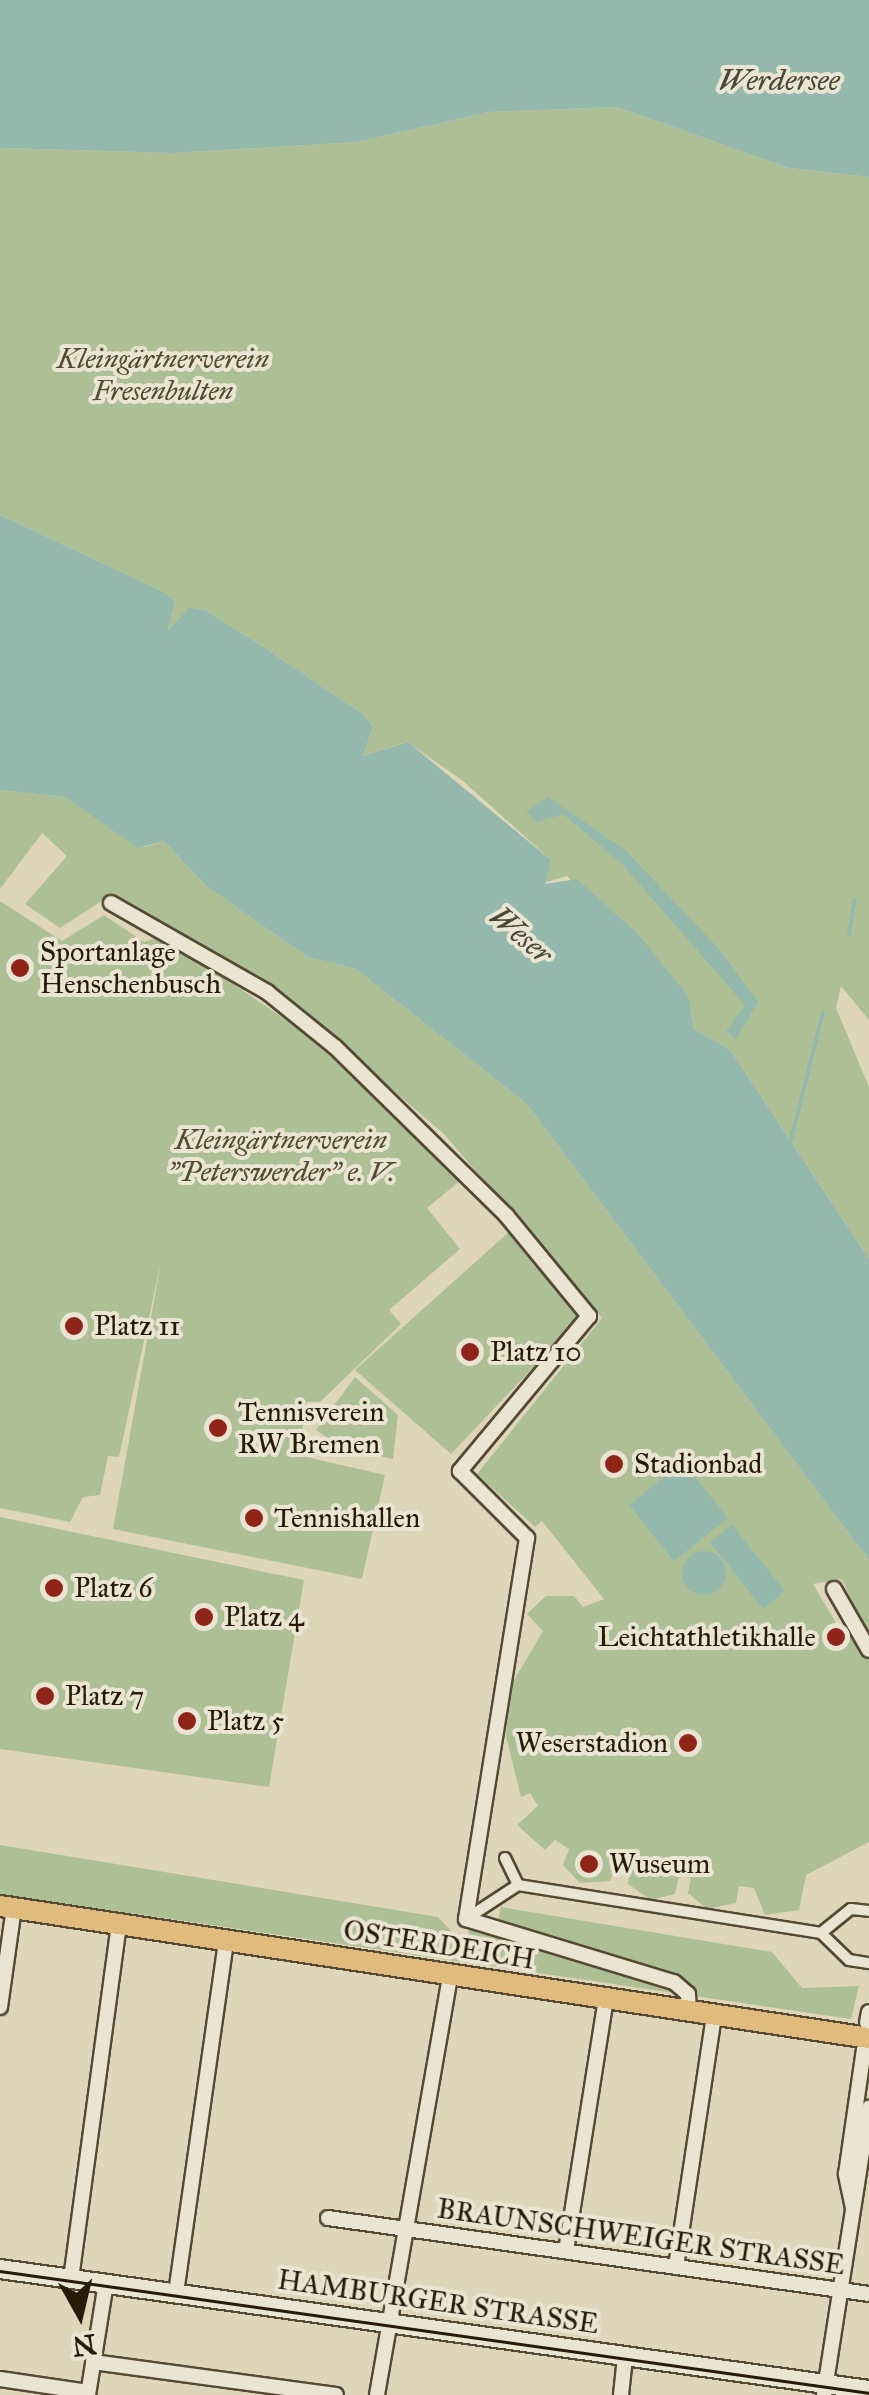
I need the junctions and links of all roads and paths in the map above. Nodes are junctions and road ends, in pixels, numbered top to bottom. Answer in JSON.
{"nodes":[{"id":1,"x":111,"y":903,"type":"dead end"},
{"id":2,"x":834,"y":1589,"type":"dead end"},
{"id":3,"x":869,"y":1650,"type":"edge"},
{"id":4,"x":505,"y":1858,"type":"dead end"},
{"id":5,"x":518,"y":1886,"type":"junction"},
{"id":6,"x":7,"y":1907,"type":"edge"},
{"id":7,"x":869,"y":1911,"type":"edge"},
{"id":8,"x":466,"y":1919,"type":"junction"},
{"id":9,"x":119,"y":1924,"type":"junction"},
{"id":10,"x":821,"y":1933,"type":"junction"},
{"id":11,"x":226,"y":1940,"type":"junction"},
{"id":12,"x":869,"y":1963,"type":"edge"},
{"id":13,"x":450,"y":1975,"type":"junction"},
{"id":14,"x":606,"y":1998,"type":"junction"},
{"id":15,"x":0,"y":2006,"type":"edge"},
{"id":16,"x":690,"y":2012,"type":"junction"},
{"id":17,"x":714,"y":2015,"type":"junction"},
{"id":18,"x":867,"y":2031,"type":"edge"},
{"id":19,"x":869,"y":2108,"type":"edge"},
{"id":20,"x":854,"y":2208,"type":"junction"},
{"id":21,"x":328,"y":2218,"type":"dead end"},
{"id":22,"x":405,"y":2230,"type":"junction"},
{"id":23,"x":566,"y":2252,"type":"junction"},
{"id":24,"x":676,"y":2267,"type":"junction"},
{"id":25,"x":0,"y":2269,"type":"edge"},
{"id":26,"x":71,"y":2278,"type":"junction"},
{"id":27,"x":106,"y":2284,"type":"junction"},
{"id":28,"x":842,"y":2290,"type":"junction"},
{"id":29,"x":176,"y":2293,"type":"junction"},
{"id":30,"x":869,"y":2294,"type":"edge"},
{"id":31,"x":389,"y":2323,"type":"junction"},
{"id":32,"x":625,"y":2356,"type":"junction"},
{"id":33,"x":93,"y":2362,"type":"junction"},
{"id":34,"x":0,"y":2379,"type":"edge"},
{"id":35,"x":826,"y":2390,"type":"edge"},
{"id":36,"x":869,"y":2390,"type":"edge"},
{"id":37,"x":88,"y":2393,"type":"edge"},
{"id":38,"x":336,"y":2395,"type":"edge"},
{"id":39,"x":377,"y":2395,"type":"edge"},
{"id":40,"x":621,"y":2395,"type":"edge"}],
"edges":[{"from":1,"to":8,"type":"street"},
{"from":2,"to":3,"type":"street"},
{"from":4,"to":5,"type":"street"},
{"from":5,"to":8,"type":"street"},
{"from":5,"to":10,"type":"street"},
{"from":6,"to":9,"type":"main road","name":"OSTERDEICH"},
{"from":6,"to":15,"type":"street"},
{"from":7,"to":10,"type":"street"},
{"from":8,"to":16,"type":"street"},
{"from":9,"to":11,"type":"main road","name":"OSTERDEICH"},
{"from":9,"to":26,"type":"street"},
{"from":10,"to":12,"type":"street"},
{"from":11,"to":13,"type":"main road","name":"OSTERDEICH"},
{"from":11,"to":29,"type":"street"},
{"from":13,"to":14,"type":"main road","name":"OSTERDEICH"},
{"from":13,"to":22,"type":"street"},
{"from":14,"to":16,"type":"main road","name":"OSTERDEICH"},
{"from":14,"to":23,"type":"street"},
{"from":16,"to":17,"type":"main road","name":"OSTERDEICH"},
{"from":17,"to":18,"type":"main road","name":"OSTERDEICH"},
{"from":17,"to":24,"type":"street"},
{"from":18,"to":20,"type":"street"},
{"from":19,"to":20,"type":"street"},
{"from":20,"to":28,"type":"street"},
{"from":21,"to":22,"type":"street","name":"BRAUNSCHWEIGER STRASSE"},
{"from":22,"to":23,"type":"street","name":"BRAUNSCHWEIGER STRASSE"},
{"from":22,"to":31,"type":"street"},
{"from":23,"to":24,"type":"street","name":"BRAUNSCHWEIGER STRASSE"},
{"from":24,"to":28,"type":"street","name":"BRAUNSCHWEIGER STRASSE"},
{"from":25,"to":26,"type":"street","name":"HAMBURGER STRASSE"},
{"from":26,"to":27,"type":"street","name":"HAMBURGER STRASSE"},
{"from":27,"to":29,"type":"street","name":"HAMBURGER STRASSE"},
{"from":27,"to":33,"type":"street"},
{"from":28,"to":30,"type":"street","name":"BRAUNSCHWEIGER STRASSE"},
{"from":28,"to":35,"type":"street"},
{"from":29,"to":31,"type":"street","name":"HAMBURGER STRASSE"},
{"from":31,"to":32,"type":"street","name":"HAMBURGER STRASSE"},
{"from":31,"to":39,"type":"street"},
{"from":32,"to":35,"type":"street","name":"HAMBURGER STRASSE"},
{"from":32,"to":40,"type":"street"},
{"from":33,"to":37,"type":"street"},
{"from":33,"to":38,"type":"street"},
{"from":34,"to":37,"type":"street"},
{"from":35,"to":36,"type":"street","name":"HAMBURGER STRASSE"}]}
